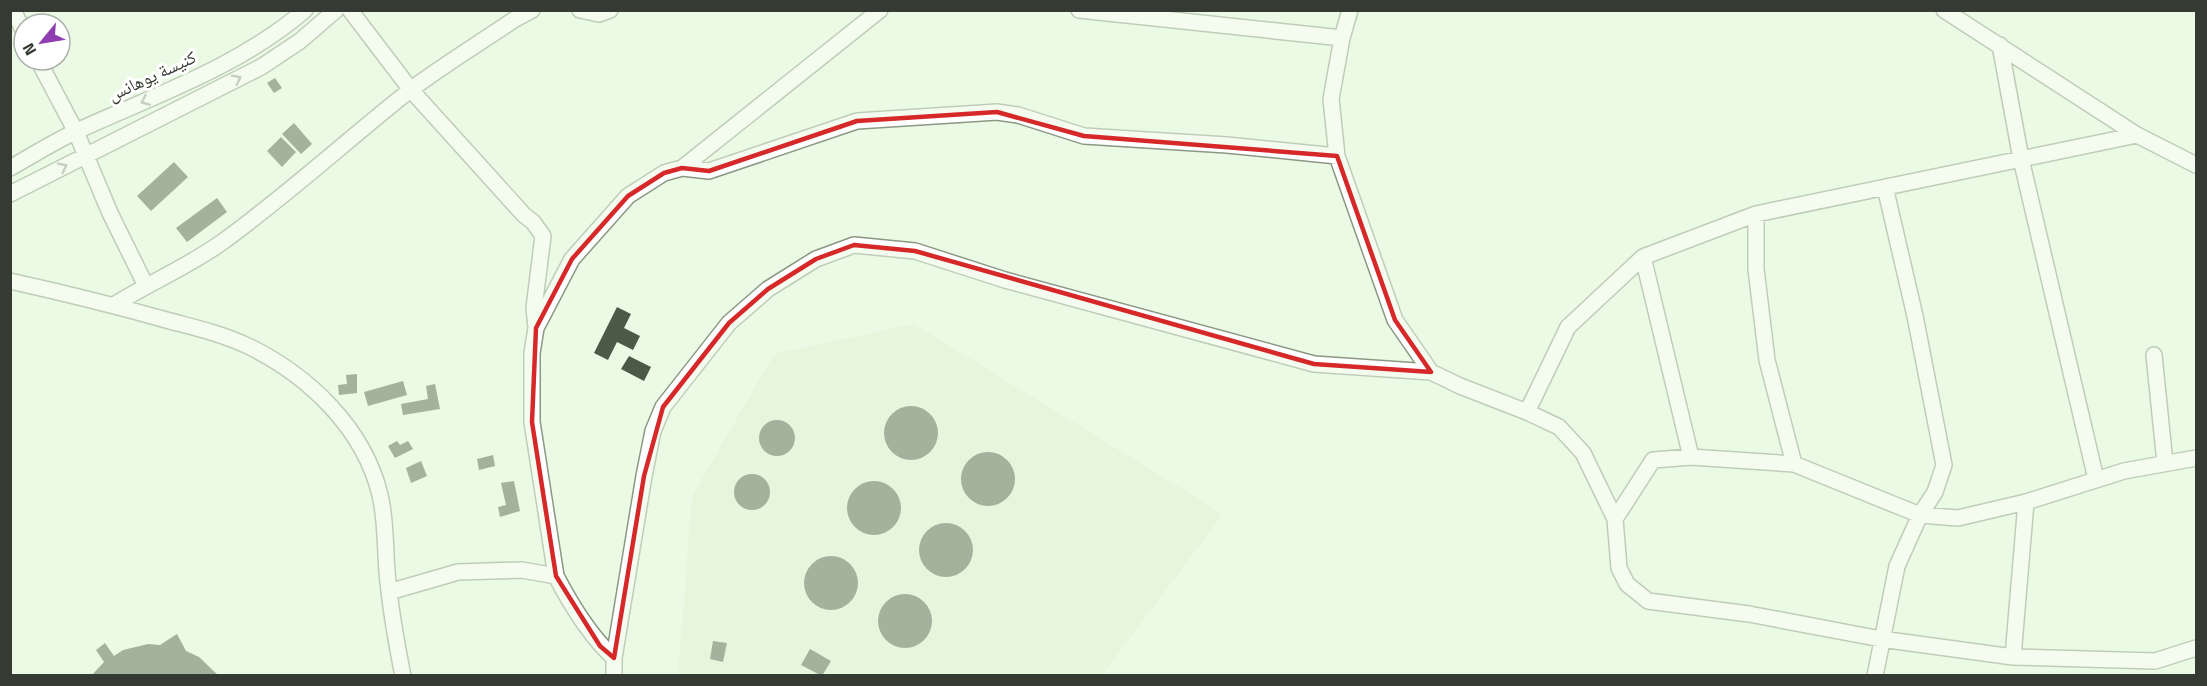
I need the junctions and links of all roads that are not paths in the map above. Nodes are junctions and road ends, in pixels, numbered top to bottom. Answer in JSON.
{"nodes":[{"id":1,"x":305,"y":10,"type":"edge"},
{"id":2,"x":336,"y":10,"type":"edge"},
{"id":3,"x":350,"y":10,"type":"edge"},
{"id":4,"x":532,"y":10,"type":"edge"},
{"id":5,"x":580,"y":10,"type":"edge"},
{"id":6,"x":610,"y":10,"type":"edge"},
{"id":7,"x":880,"y":10,"type":"edge"},
{"id":8,"x":1079,"y":10,"type":"edge"},
{"id":9,"x":1350,"y":10,"type":"edge"},
{"id":10,"x":1944,"y":10,"type":"edge"},
{"id":11,"x":512,"y":15,"type":"edge"},
{"id":12,"x":1965,"y":15,"type":"edge"},
{"id":13,"x":1342,"y":38,"type":"junction"},
{"id":14,"x":2000,"y":45,"type":"junction"},
{"id":15,"x":44,"y":72,"type":"edge"},
{"id":16,"x":181,"y":85,"type":"junction"},
{"id":17,"x":411,"y":90,"type":"junction"},
{"id":18,"x":190,"y":103,"type":"junction"},
{"id":19,"x":76,"y":132,"type":"junction"},
{"id":20,"x":2137,"y":135,"type":"junction"},
{"id":21,"x":86,"y":156,"type":"junction"},
{"id":22,"x":1337,"y":156,"type":"junction"},
{"id":23,"x":2021,"y":159,"type":"junction"},
{"id":24,"x":2196,"y":165,"type":"edge"},
{"id":25,"x":10,"y":168,"type":"edge"},
{"id":26,"x":682,"y":168,"type":"junction"},
{"id":27,"x":1885,"y":187,"type":"junction"},
{"id":28,"x":10,"y":194,"type":"edge"},
{"id":29,"x":1756,"y":214,"type":"junction"},
{"id":30,"x":1643,"y":257,"type":"junction"},
{"id":31,"x":10,"y":281,"type":"edge"},
{"id":32,"x":146,"y":286,"type":"junction"},
{"id":33,"x":114,"y":305,"type":"junction"},
{"id":34,"x":536,"y":328,"type":"junction"},
{"id":35,"x":2154,"y":355,"type":"dead end"},
{"id":36,"x":1431,"y":372,"type":"junction"},
{"id":37,"x":1527,"y":412,"type":"junction"},
{"id":38,"x":1691,"y":457,"type":"junction"},
{"id":39,"x":2196,"y":458,"type":"edge"},
{"id":40,"x":2165,"y":463,"type":"junction"},
{"id":41,"x":1794,"y":464,"type":"junction"},
{"id":42,"x":2096,"y":479,"type":"junction"},
{"id":43,"x":2026,"y":502,"type":"junction"},
{"id":44,"x":1920,"y":515,"type":"junction"},
{"id":45,"x":1615,"y":519,"type":"junction"},
{"id":46,"x":556,"y":576,"type":"junction"},
{"id":47,"x":389,"y":592,"type":"junction"},
{"id":48,"x":1881,"y":639,"type":"junction"},
{"id":49,"x":2196,"y":648,"type":"edge"},
{"id":50,"x":2013,"y":657,"type":"junction"},
{"id":51,"x":614,"y":658,"type":"junction"},
{"id":52,"x":2157,"y":668,"type":"edge"},
{"id":53,"x":403,"y":675,"type":"edge"},
{"id":54,"x":614,"y":675,"type":"edge"},
{"id":55,"x":1875,"y":675,"type":"edge"}],
"edges":[{"from":1,"to":16,"type":"street","name":"كنيسة يوهانس"},
{"from":18,"to":2,"type":"street","one_way":true},
{"from":3,"to":17,"type":"street"},
{"from":4,"to":11,"type":"street"},
{"from":5,"to":6,"type":"street"},
{"from":7,"to":26,"type":"street"},
{"from":8,"to":13,"type":"street"},
{"from":9,"to":13,"type":"street"},
{"from":10,"to":12,"type":"street"},
{"from":11,"to":17,"type":"street"},
{"from":12,"to":14,"type":"street"},
{"from":13,"to":22,"type":"street"},
{"from":14,"to":20,"type":"street"},
{"from":14,"to":23,"type":"street"},
{"from":15,"to":19,"type":"street"},
{"from":16,"to":18,"type":"street"},
{"from":16,"to":19,"type":"street","name":"كنيسة يوهانس","one_way":true},
{"from":17,"to":32,"type":"street"},
{"from":17,"to":34,"type":"street"},
{"from":18,"to":21,"type":"street"},
{"from":19,"to":21,"type":"street"},
{"from":19,"to":25,"type":"street","name":"كنيسة يوهانس"},
{"from":20,"to":23,"type":"street"},
{"from":20,"to":24,"type":"street"},
{"from":28,"to":21,"type":"street","one_way":true},
{"from":21,"to":32,"type":"street"},
{"from":22,"to":26,"type":"street"},
{"from":22,"to":36,"type":"street"},
{"from":23,"to":27,"type":"street"},
{"from":23,"to":42,"type":"street"},
{"from":26,"to":34,"type":"street"},
{"from":27,"to":29,"type":"street"},
{"from":27,"to":44,"type":"street"},
{"from":29,"to":30,"type":"street"},
{"from":29,"to":41,"type":"street"},
{"from":30,"to":37,"type":"street"},
{"from":30,"to":38,"type":"street"},
{"from":31,"to":33,"type":"street"},
{"from":32,"to":33,"type":"street"},
{"from":33,"to":47,"type":"street"},
{"from":34,"to":46,"type":"street"},
{"from":35,"to":40,"type":"street"},
{"from":36,"to":37,"type":"street"},
{"from":36,"to":51,"type":"street"},
{"from":37,"to":45,"type":"street"},
{"from":38,"to":41,"type":"street"},
{"from":38,"to":45,"type":"street"},
{"from":39,"to":40,"type":"street"},
{"from":40,"to":42,"type":"street"},
{"from":41,"to":44,"type":"street"},
{"from":42,"to":43,"type":"street"},
{"from":43,"to":44,"type":"street"},
{"from":43,"to":50,"type":"street"},
{"from":44,"to":48,"type":"street"},
{"from":45,"to":48,"type":"street"},
{"from":46,"to":47,"type":"street"},
{"from":46,"to":51,"type":"street"},
{"from":47,"to":53,"type":"street"},
{"from":48,"to":50,"type":"street"},
{"from":48,"to":55,"type":"street"},
{"from":49,"to":52,"type":"street"},
{"from":50,"to":52,"type":"street"},
{"from":51,"to":54,"type":"street"}]}
